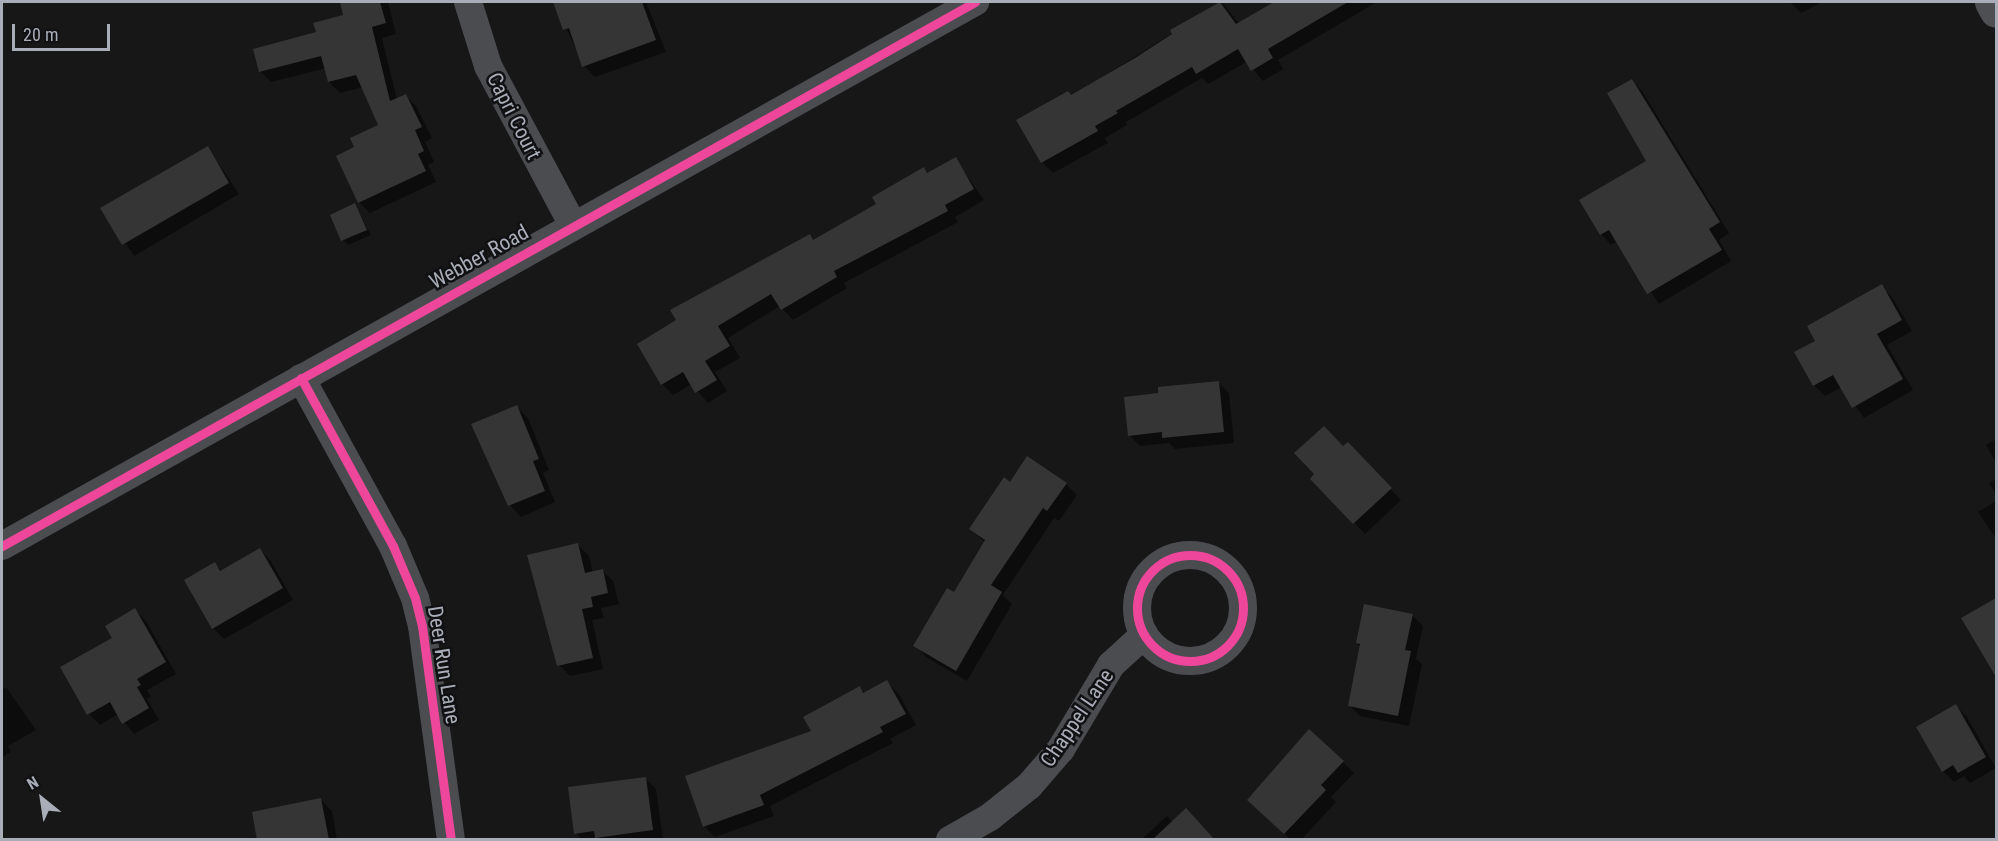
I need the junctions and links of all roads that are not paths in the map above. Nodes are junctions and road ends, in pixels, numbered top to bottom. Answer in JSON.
{"nodes":[{"id":1,"x":468,"y":2,"type":"edge"},
{"id":2,"x":975,"y":2,"type":"edge"},
{"id":3,"x":1991,"y":2,"type":"edge"},
{"id":4,"x":1996,"y":11,"type":"edge"},
{"id":5,"x":573,"y":225,"type":"junction"},
{"id":6,"x":301,"y":378,"type":"junction"},
{"id":7,"x":2,"y":546,"type":"edge"},
{"id":8,"x":1143,"y":635,"type":"dead end"},
{"id":9,"x":452,"y":840,"type":"edge"},
{"id":10,"x":950,"y":840,"type":"edge"}],
"edges":[{"from":1,"to":5,"type":"street","name":"Capri Court"},
{"from":2,"to":5,"type":"street","name":"Webber Road"},
{"from":3,"to":4,"type":"main road"},
{"from":5,"to":6,"type":"street","name":"Webber Road"},
{"from":6,"to":7,"type":"street","name":"Webber Road"},
{"from":6,"to":9,"type":"street","name":"Deer Run Lane"},
{"from":8,"to":10,"type":"street","name":"Chappel Lane"}]}
